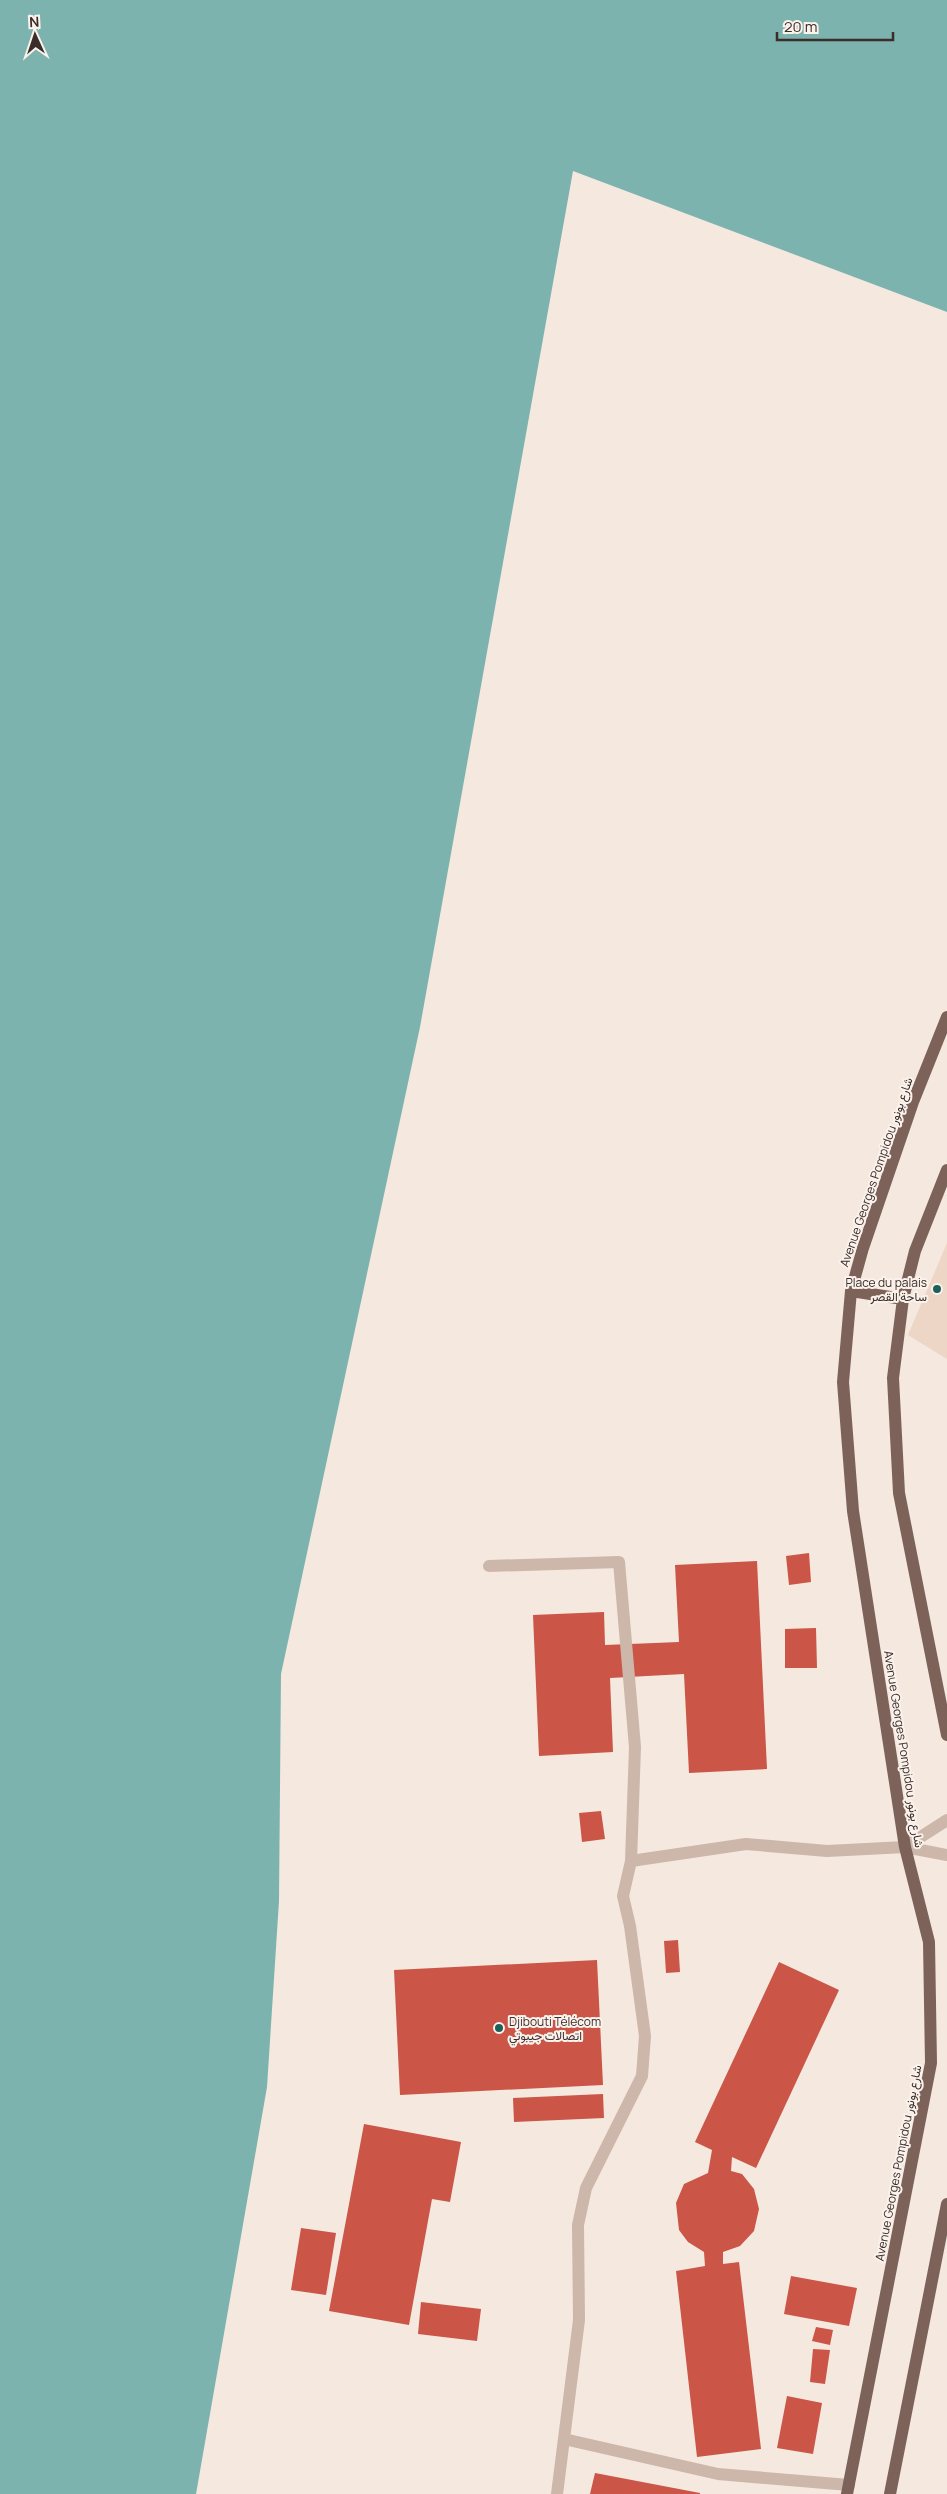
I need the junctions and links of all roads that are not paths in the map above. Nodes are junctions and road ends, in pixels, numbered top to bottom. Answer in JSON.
{"nodes":[{"id":1,"x":947,"y":1017,"type":"edge"},
{"id":2,"x":947,"y":1170,"type":"edge"},
{"id":3,"x":851,"y":1291,"type":"junction"},
{"id":4,"x":903,"y":1299,"type":"junction"},
{"id":5,"x":489,"y":1566,"type":"dead end"},
{"id":6,"x":937,"y":1688,"type":"junction"},
{"id":7,"x":947,"y":1698,"type":"edge"},
{"id":8,"x":947,"y":1735,"type":"edge"},
{"id":9,"x":947,"y":1820,"type":"edge"},
{"id":10,"x":905,"y":1847,"type":"junction"},
{"id":11,"x":947,"y":1855,"type":"edge"},
{"id":12,"x":630,"y":1861,"type":"junction"},
{"id":13,"x":947,"y":2204,"type":"edge"},
{"id":14,"x":564,"y":2439,"type":"junction"},
{"id":15,"x":848,"y":2489,"type":"edge"},
{"id":16,"x":557,"y":2494,"type":"edge"},
{"id":17,"x":890,"y":2494,"type":"edge"}],
"edges":[{"from":1,"to":3,"type":"main road","name":"Avenue Georges Pompidou شارع بونور"},
{"from":2,"to":4,"type":"main road"},
{"from":3,"to":4,"type":"main road"},
{"from":3,"to":10,"type":"main road","name":"Avenue Georges Pompidou شارع بونور"},
{"from":4,"to":6,"type":"main road"},
{"from":5,"to":12,"type":"street"},
{"from":6,"to":7,"type":"main road"},
{"from":6,"to":8,"type":"main road"},
{"from":9,"to":10,"type":"street"},
{"from":10,"to":11,"type":"street"},
{"from":10,"to":12,"type":"street"},
{"from":10,"to":15,"type":"main road","name":"Avenue Georges Pompidou شارع بونور"},
{"from":12,"to":14,"type":"street"},
{"from":13,"to":17,"type":"main road"},
{"from":14,"to":15,"type":"street"},
{"from":14,"to":16,"type":"street"}]}
